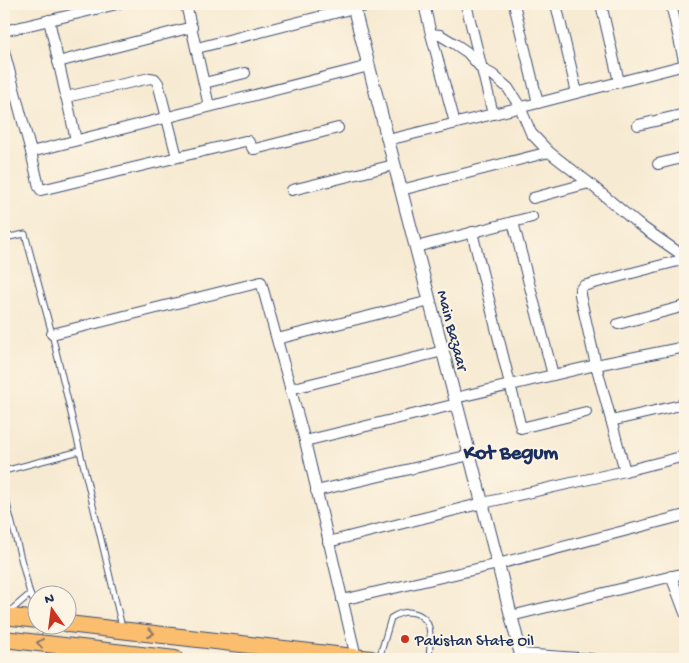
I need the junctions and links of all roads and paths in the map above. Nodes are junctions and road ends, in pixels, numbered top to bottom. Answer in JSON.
{"nodes":[{"id":1,"x":117,"y":4,"type":"edge"},
{"id":2,"x":186,"y":4,"type":"edge"},
{"id":3,"x":370,"y":4,"type":"edge"},
{"id":4,"x":424,"y":4,"type":"edge"},
{"id":5,"x":466,"y":4,"type":"edge"},
{"id":6,"x":514,"y":4,"type":"edge"},
{"id":7,"x":556,"y":4,"type":"edge"},
{"id":8,"x":601,"y":4,"type":"edge"},
{"id":9,"x":671,"y":4,"type":"edge"},
{"id":10,"x":354,"y":7,"type":"edge"},
{"id":11,"x":49,"y":20,"type":"junction"},
{"id":12,"x":192,"y":27,"type":"junction"},
{"id":13,"x":4,"y":31,"type":"edge"},
{"id":14,"x":431,"y":34,"type":"junction"},
{"id":15,"x":197,"y":48,"type":"junction"},
{"id":16,"x":4,"y":51,"type":"edge"},
{"id":17,"x":58,"y":62,"type":"junction"},
{"id":18,"x":685,"y":65,"type":"edge"},
{"id":19,"x":369,"y":66,"type":"junction"},
{"id":20,"x":482,"y":69,"type":"junction"},
{"id":21,"x":245,"y":73,"type":"dead end"},
{"id":22,"x":619,"y":82,"type":"junction"},
{"id":23,"x":204,"y":83,"type":"junction"},
{"id":24,"x":577,"y":93,"type":"junction"},
{"id":25,"x":66,"y":97,"type":"junction"},
{"id":26,"x":538,"y":103,"type":"junction"},
{"id":27,"x":209,"y":106,"type":"junction"},
{"id":28,"x":520,"y":107,"type":"junction"},
{"id":29,"x":493,"y":114,"type":"junction"},
{"id":30,"x":685,"y":114,"type":"edge"},
{"id":31,"x":167,"y":117,"type":"junction"},
{"id":32,"x":456,"y":123,"type":"junction"},
{"id":33,"x":638,"y":125,"type":"dead end"},
{"id":34,"x":338,"y":128,"type":"dead end"},
{"id":35,"x":76,"y":140,"type":"junction"},
{"id":36,"x":388,"y":140,"type":"junction"},
{"id":37,"x":30,"y":152,"type":"junction"},
{"id":38,"x":549,"y":152,"type":"junction"},
{"id":39,"x":177,"y":157,"type":"junction"},
{"id":40,"x":685,"y":157,"type":"edge"},
{"id":41,"x":658,"y":164,"type":"dead end"},
{"id":42,"x":394,"y":165,"type":"junction"},
{"id":43,"x":589,"y":184,"type":"junction"},
{"id":44,"x":292,"y":190,"type":"dead end"},
{"id":45,"x":401,"y":190,"type":"junction"},
{"id":46,"x":533,"y":198,"type":"dead end"},
{"id":47,"x":532,"y":217,"type":"dead end"},
{"id":48,"x":513,"y":222,"type":"junction"},
{"id":49,"x":472,"y":232,"type":"junction"},
{"id":50,"x":4,"y":238,"type":"edge"},
{"id":51,"x":416,"y":247,"type":"junction"},
{"id":52,"x":685,"y":258,"type":"edge"},
{"id":53,"x":430,"y":301,"type":"junction"},
{"id":54,"x":685,"y":306,"type":"edge"},
{"id":55,"x":618,"y":324,"type":"dead end"},
{"id":56,"x":52,"y":334,"type":"junction"},
{"id":57,"x":277,"y":339,"type":"junction"},
{"id":58,"x":685,"y":347,"type":"edge"},
{"id":59,"x":443,"y":351,"type":"junction"},
{"id":60,"x":596,"y":365,"type":"junction"},
{"id":61,"x":553,"y":375,"type":"junction"},
{"id":62,"x":510,"y":385,"type":"junction"},
{"id":63,"x":290,"y":389,"type":"junction"},
{"id":64,"x":456,"y":401,"type":"junction"},
{"id":65,"x":685,"y":404,"type":"edge"},
{"id":66,"x":586,"y":412,"type":"dead end"},
{"id":67,"x":611,"y":421,"type":"junction"},
{"id":68,"x":304,"y":441,"type":"junction"},
{"id":69,"x":80,"y":451,"type":"junction"},
{"id":70,"x":470,"y":455,"type":"junction"},
{"id":71,"x":685,"y":456,"type":"edge"},
{"id":72,"x":4,"y":471,"type":"edge"},
{"id":73,"x":625,"y":471,"type":"junction"},
{"id":74,"x":316,"y":491,"type":"junction"},
{"id":75,"x":4,"y":492,"type":"edge"},
{"id":76,"x":483,"y":503,"type":"junction"},
{"id":77,"x":685,"y":515,"type":"edge"},
{"id":78,"x":328,"y":542,"type":"junction"},
{"id":79,"x":498,"y":564,"type":"junction"},
{"id":80,"x":685,"y":573,"type":"edge"},
{"id":81,"x":671,"y":576,"type":"junction"},
{"id":82,"x":28,"y":586,"type":"edge"},
{"id":83,"x":28,"y":596,"type":"edge"},
{"id":84,"x":342,"y":600,"type":"junction"},
{"id":85,"x":685,"y":613,"type":"edge"},
{"id":86,"x":4,"y":616,"type":"edge"},
{"id":87,"x":511,"y":616,"type":"junction"},
{"id":88,"x":28,"y":619,"type":"edge"},
{"id":89,"x":78,"y":625,"type":"edge"},
{"id":90,"x":122,"y":630,"type":"junction"},
{"id":91,"x":4,"y":639,"type":"edge"},
{"id":92,"x":521,"y":657,"type":"edge"},
{"id":93,"x":363,"y":658,"type":"edge"},
{"id":94,"x":175,"y":659,"type":"edge"},
{"id":95,"x":379,"y":659,"type":"edge"},
{"id":96,"x":429,"y":659,"type":"edge"},
{"id":97,"x":592,"y":659,"type":"edge"}],
"edges":[{"from":1,"to":11,"type":"street"},
{"from":2,"to":12,"type":"street"},
{"from":3,"to":10,"type":"street"},
{"from":4,"to":14,"type":"street"},
{"from":5,"to":20,"type":"street"},
{"from":6,"to":26,"type":"street"},
{"from":7,"to":24,"type":"street"},
{"from":8,"to":22,"type":"street"},
{"from":9,"to":18,"type":"street"},
{"from":10,"to":15,"type":"street"},
{"from":10,"to":19,"type":"street","name":"Main Bazaar"},
{"from":11,"to":13,"type":"street"},
{"from":11,"to":17,"type":"street"},
{"from":12,"to":15,"type":"street"},
{"from":12,"to":17,"type":"street"},
{"from":14,"to":20,"type":"street"},
{"from":14,"to":32,"type":"street"},
{"from":15,"to":23,"type":"street"},
{"from":16,"to":37,"type":"street"},
{"from":17,"to":25,"type":"street"},
{"from":18,"to":22,"type":"street"},
{"from":19,"to":27,"type":"street"},
{"from":19,"to":36,"type":"street","name":"Main Bazaar"},
{"from":20,"to":28,"type":"street"},
{"from":20,"to":29,"type":"street"},
{"from":21,"to":23,"type":"street"},
{"from":22,"to":24,"type":"street"},
{"from":23,"to":27,"type":"street"},
{"from":24,"to":26,"type":"street"},
{"from":25,"to":31,"type":"street"},
{"from":25,"to":35,"type":"street"},
{"from":26,"to":28,"type":"street"},
{"from":27,"to":31,"type":"street"},
{"from":28,"to":29,"type":"street"},
{"from":28,"to":38,"type":"street"},
{"from":29,"to":32,"type":"street"},
{"from":30,"to":33,"type":"street"},
{"from":31,"to":35,"type":"street"},
{"from":31,"to":39,"type":"street"},
{"from":32,"to":36,"type":"street"},
{"from":34,"to":39,"type":"street"},
{"from":35,"to":37,"type":"street"},
{"from":36,"to":42,"type":"street","name":"Main Bazaar"},
{"from":37,"to":39,"type":"street"},
{"from":38,"to":43,"type":"street"},
{"from":38,"to":45,"type":"street"},
{"from":40,"to":41,"type":"street"},
{"from":42,"to":44,"type":"street"},
{"from":42,"to":45,"type":"street","name":"Main Bazaar"},
{"from":43,"to":46,"type":"street"},
{"from":43,"to":52,"type":"street"},
{"from":45,"to":51,"type":"street","name":"Main Bazaar"},
{"from":47,"to":48,"type":"street"},
{"from":48,"to":49,"type":"street"},
{"from":48,"to":61,"type":"street"},
{"from":49,"to":51,"type":"street"},
{"from":49,"to":62,"type":"street"},
{"from":50,"to":56,"type":"lane"},
{"from":51,"to":53,"type":"street","name":"Main Bazaar"},
{"from":52,"to":60,"type":"street"},
{"from":53,"to":57,"type":"street"},
{"from":53,"to":59,"type":"street","name":"Main Bazaar"},
{"from":54,"to":55,"type":"street"},
{"from":56,"to":57,"type":"street"},
{"from":56,"to":69,"type":"lane"},
{"from":57,"to":63,"type":"street"},
{"from":58,"to":60,"type":"street"},
{"from":59,"to":63,"type":"street"},
{"from":59,"to":64,"type":"street","name":"Main Bazaar"},
{"from":60,"to":61,"type":"street"},
{"from":60,"to":67,"type":"street"},
{"from":61,"to":62,"type":"street"},
{"from":62,"to":64,"type":"street"},
{"from":62,"to":66,"type":"street"},
{"from":63,"to":68,"type":"street"},
{"from":64,"to":68,"type":"street"},
{"from":64,"to":70,"type":"street","name":"Main Bazaar"},
{"from":65,"to":67,"type":"street"},
{"from":67,"to":73,"type":"street"},
{"from":68,"to":74,"type":"street"},
{"from":69,"to":72,"type":"lane"},
{"from":69,"to":90,"type":"lane"},
{"from":70,"to":74,"type":"street"},
{"from":70,"to":76,"type":"street","name":"Main Bazaar"},
{"from":71,"to":73,"type":"street"},
{"from":73,"to":76,"type":"street"},
{"from":74,"to":78,"type":"street"},
{"from":75,"to":82,"type":"lane"},
{"from":76,"to":78,"type":"street"},
{"from":76,"to":79,"type":"street","name":"Main Bazaar"},
{"from":77,"to":79,"type":"street"},
{"from":78,"to":84,"type":"street"},
{"from":79,"to":84,"type":"street"},
{"from":79,"to":87,"type":"street","name":"Main Bazaar"},
{"from":80,"to":81,"type":"street"},
{"from":81,"to":85,"type":"street"},
{"from":81,"to":87,"type":"street"},
{"from":83,"to":86,"type":"lane"},
{"from":84,"to":93,"type":"street"},
{"from":86,"to":88,"type":"highway"},
{"from":87,"to":92,"type":"street","name":"Main Bazaar"},
{"from":89,"to":90,"type":"highway"},
{"from":90,"to":93,"type":"highway","one_way":true},
{"from":94,"to":91,"type":"highway","one_way":true},
{"from":92,"to":97,"type":"street"},
{"from":95,"to":96,"type":"lane"}]}
